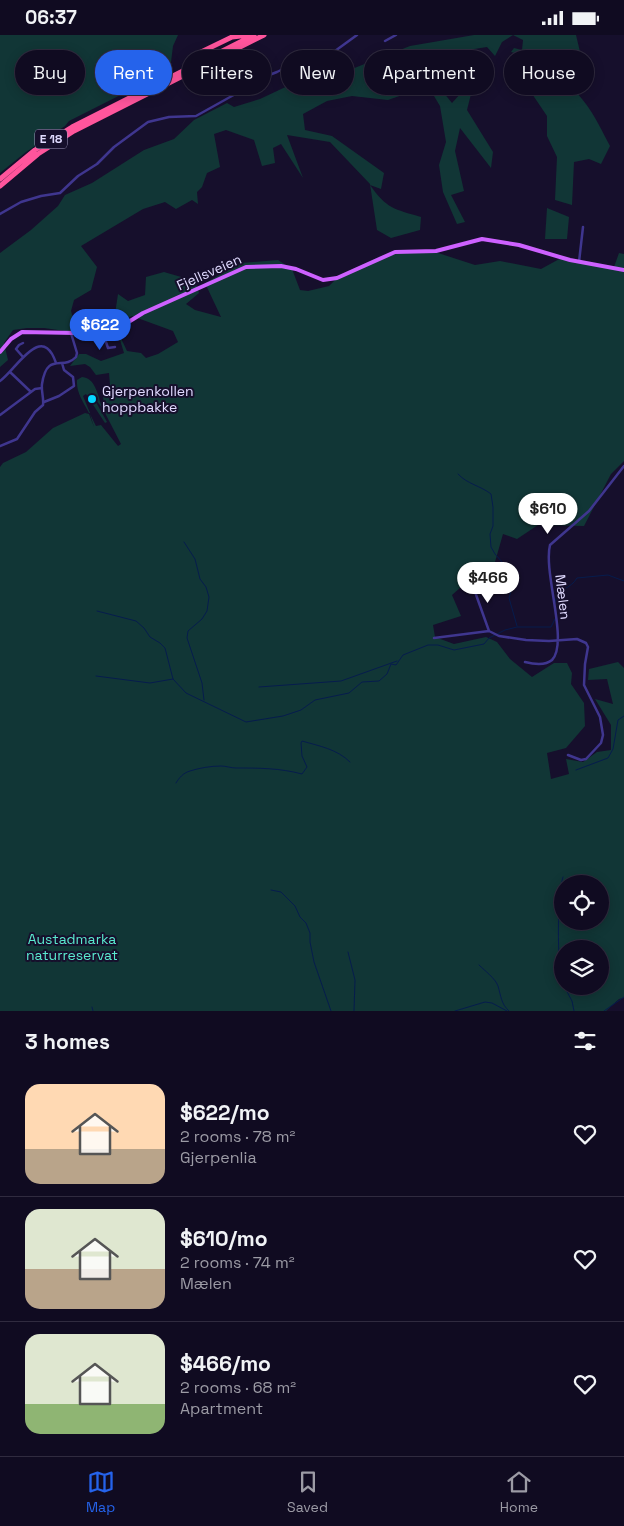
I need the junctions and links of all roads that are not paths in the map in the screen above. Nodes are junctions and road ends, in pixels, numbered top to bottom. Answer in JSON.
{"nodes":[{"id":1,"x":249,"y":35,"type":"edge"},
{"id":2,"x":254,"y":35,"type":"edge"},
{"id":3,"x":264,"y":35,"type":"edge"},
{"id":4,"x":357,"y":35,"type":"edge"},
{"id":5,"x":396,"y":35,"type":"edge"},
{"id":6,"x":385,"y":41,"type":"dead end"},
{"id":7,"x":172,"y":76,"type":"edge"},
{"id":8,"x":172,"y":76,"type":"edge"},
{"id":9,"x":136,"y":95,"type":"edge"},
{"id":10,"x":0,"y":179,"type":"edge"},
{"id":11,"x":0,"y":186,"type":"edge"},
{"id":12,"x":0,"y":214,"type":"edge"},
{"id":13,"x":583,"y":227,"type":"dead end"},
{"id":14,"x":579,"y":262,"type":"junction"},
{"id":15,"x":624,"y":270,"type":"edge"},
{"id":16,"x":102,"y":330,"type":"junction"},
{"id":17,"x":71,"y":333,"type":"junction"},
{"id":18,"x":23,"y":343,"type":"dead end"},
{"id":19,"x":115,"y":347,"type":"dead end"},
{"id":20,"x":0,"y":352,"type":"edge"},
{"id":21,"x":23,"y":357,"type":"junction"},
{"id":22,"x":56,"y":363,"type":"junction"},
{"id":23,"x":62,"y":363,"type":"junction"},
{"id":24,"x":10,"y":372,"type":"junction"},
{"id":25,"x":0,"y":381,"type":"edge"},
{"id":26,"x":42,"y":388,"type":"junction"},
{"id":27,"x":32,"y":392,"type":"junction"},
{"id":28,"x":44,"y":402,"type":"junction"},
{"id":29,"x":0,"y":415,"type":"edge"},
{"id":30,"x":0,"y":447,"type":"edge"},
{"id":31,"x":624,"y":466,"type":"edge"},
{"id":32,"x":474,"y":589,"type":"dead end"},
{"id":33,"x":489,"y":631,"type":"junction"},
{"id":34,"x":434,"y":638,"type":"dead end"},
{"id":35,"x":558,"y":640,"type":"junction"},
{"id":36,"x":526,"y":662,"type":"dead end"},
{"id":37,"x":568,"y":755,"type":"dead end"}],
"edges":[{"from":1,"to":7,"type":"highway"},
{"from":2,"to":8,"type":"highway","number":"E 18"},
{"from":3,"to":11,"type":"highway","number":"E 18"},
{"from":4,"to":12,"type":"street"},
{"from":5,"to":6,"type":"street"},
{"from":9,"to":10,"type":"highway","number":"E 18"},
{"from":13,"to":14,"type":"street"},
{"from":14,"to":15,"type":"main road","name":"Fjellsveien"},
{"from":14,"to":16,"type":"main road","name":"Fjellsveien"},
{"from":16,"to":17,"type":"main road","name":"Fjellsveien"},
{"from":16,"to":19,"type":"street"},
{"from":17,"to":20,"type":"main road","name":"Fjellsveien"},
{"from":17,"to":23,"type":"street"},
{"from":18,"to":21,"type":"street"},
{"from":21,"to":22,"type":"street"},
{"from":21,"to":24,"type":"street"},
{"from":22,"to":23,"type":"street"},
{"from":22,"to":26,"type":"street"},
{"from":23,"to":28,"type":"street"},
{"from":24,"to":25,"type":"street"},
{"from":24,"to":27,"type":"street"},
{"from":26,"to":27,"type":"street"},
{"from":26,"to":28,"type":"street"},
{"from":27,"to":29,"type":"street"},
{"from":28,"to":30,"type":"street"},
{"from":31,"to":35,"type":"street","name":"Mælen"},
{"from":32,"to":33,"type":"street"},
{"from":33,"to":34,"type":"street"},
{"from":33,"to":35,"type":"street"},
{"from":35,"to":36,"type":"street"},
{"from":35,"to":37,"type":"street"}]}
